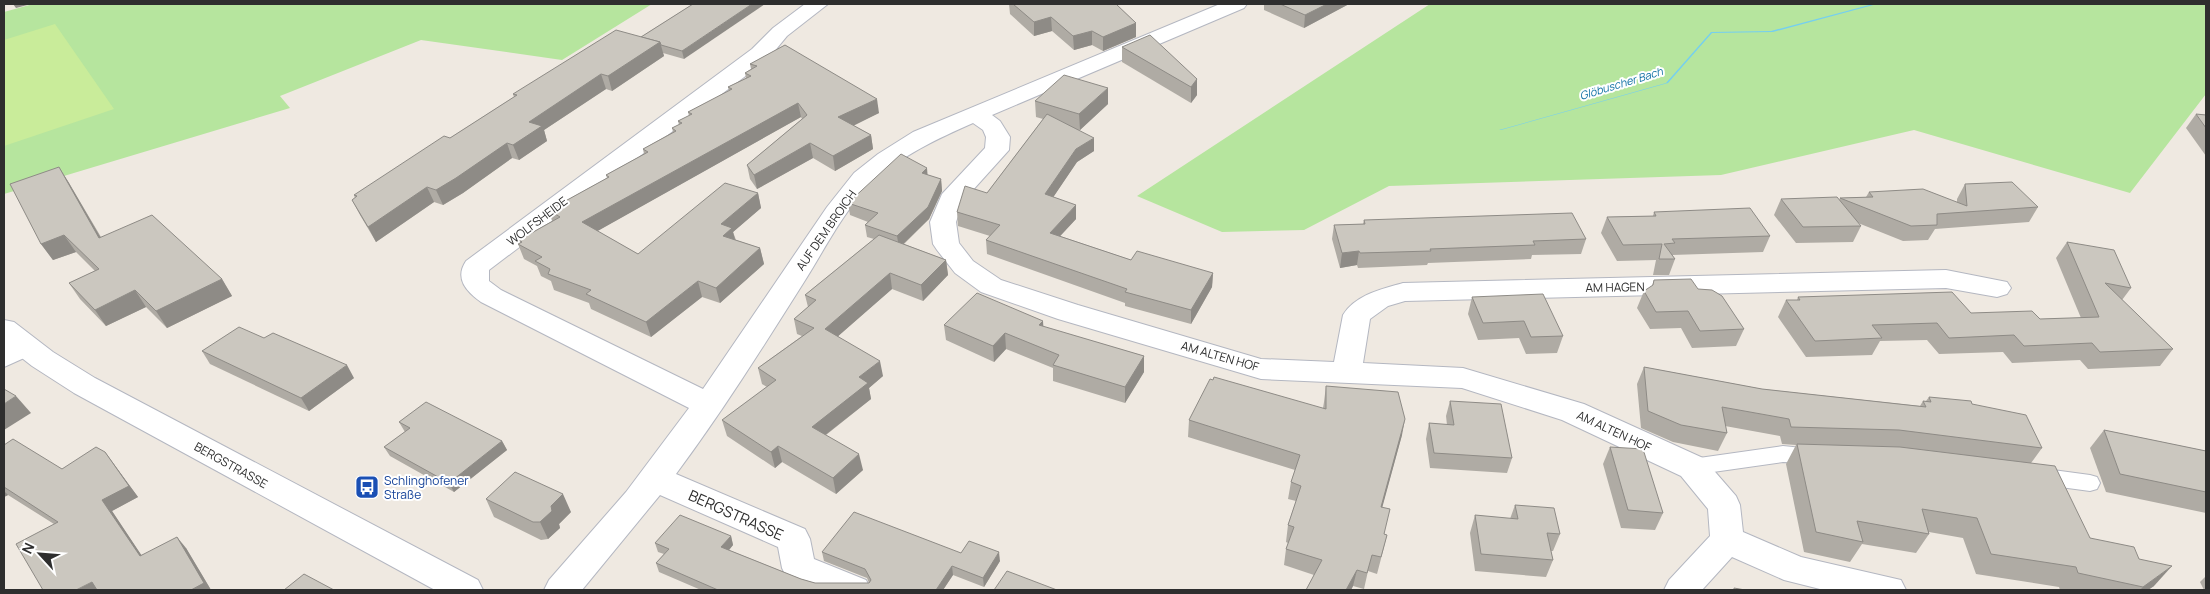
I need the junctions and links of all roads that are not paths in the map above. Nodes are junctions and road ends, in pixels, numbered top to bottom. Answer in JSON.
{"nodes":[{"id":1,"x":818,"y":4,"type":"edge"},
{"id":2,"x":1237,"y":4,"type":"edge"},
{"id":3,"x":977,"y":115,"type":"junction"},
{"id":4,"x":1997,"y":288,"type":"dead end"},
{"id":5,"x":10,"y":344,"type":"edge"},
{"id":6,"x":1350,"y":372,"type":"junction"},
{"id":7,"x":709,"y":406,"type":"junction"},
{"id":8,"x":1831,"y":456,"type":"edge"},
{"id":9,"x":1692,"y":466,"type":"junction"},
{"id":10,"x":2022,"y":474,"type":"edge"},
{"id":11,"x":654,"y":478,"type":"junction"},
{"id":12,"x":2090,"y":483,"type":"dead end"},
{"id":13,"x":1727,"y":540,"type":"junction"},
{"id":14,"x":466,"y":590,"type":"edge"},
{"id":15,"x":561,"y":590,"type":"edge"},
{"id":16,"x":854,"y":590,"type":"edge"},
{"id":17,"x":1682,"y":590,"type":"edge"},
{"id":18,"x":1888,"y":590,"type":"edge"}],
"edges":[{"from":1,"to":7,"type":"street","name":"WOLFSHEIDE"},
{"from":2,"to":3,"type":"street","name":"AUF DEM BROICH"},
{"from":3,"to":6,"type":"street","name":"AM ALTEN HOF"},
{"from":3,"to":7,"type":"street","name":"AUF DEM BROICH"},
{"from":4,"to":6,"type":"street","name":"AM HAGEN"},
{"from":5,"to":14,"type":"street","name":"BERGSTRASSE"},
{"from":6,"to":9,"type":"street","name":"AM ALTEN HOF"},
{"from":7,"to":11,"type":"street","name":"AUF DEM BROICH"},
{"from":8,"to":9,"type":"lane"},
{"from":9,"to":13,"type":"street","name":"AM ALTEN HOF"},
{"from":10,"to":12,"type":"lane"},
{"from":11,"to":15,"type":"street","name":"AUF DEM BROICH"},
{"from":11,"to":16,"type":"street","name":"BERGSTRASSE"},
{"from":13,"to":17,"type":"street"},
{"from":13,"to":18,"type":"street"}]}
